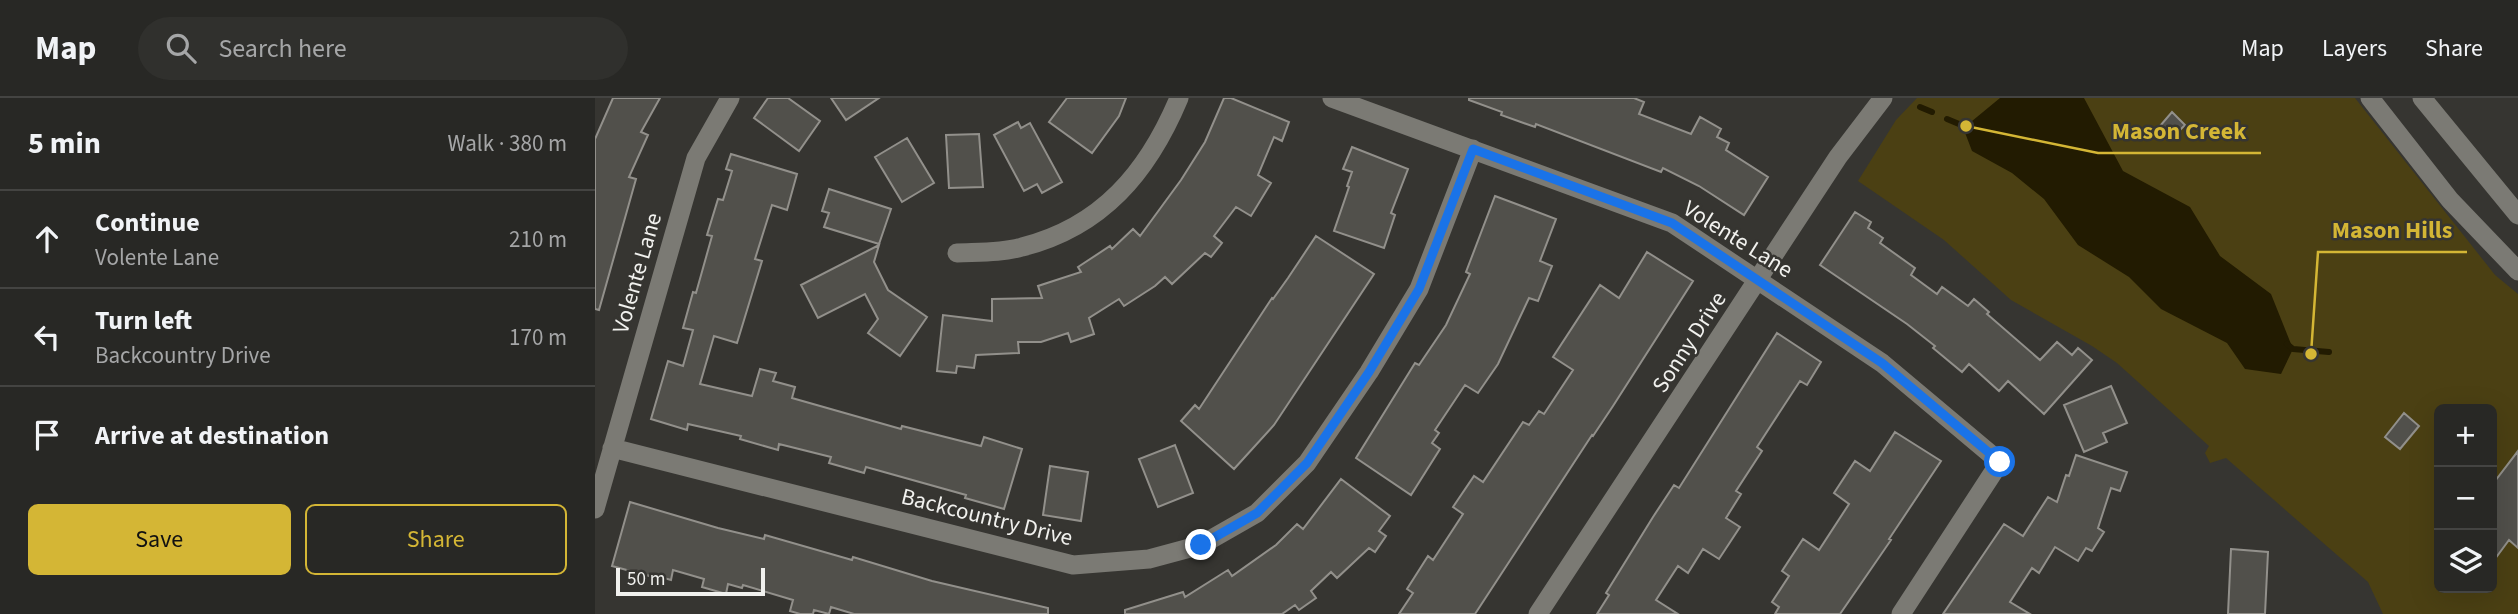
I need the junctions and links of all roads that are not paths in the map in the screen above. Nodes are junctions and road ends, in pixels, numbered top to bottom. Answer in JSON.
{"nodes":[{"id":1,"x":730,"y":98,"type":"edge"},
{"id":2,"x":1179,"y":98,"type":"edge"},
{"id":3,"x":1332,"y":98,"type":"edge"},
{"id":4,"x":1883,"y":98,"type":"edge"},
{"id":5,"x":2369,"y":98,"type":"edge"},
{"id":6,"x":2422,"y":98,"type":"edge"},
{"id":7,"x":1473,"y":149,"type":"junction"},
{"id":8,"x":2518,"y":215,"type":"edge"},
{"id":9,"x":957,"y":253,"type":"dead end"},
{"id":10,"x":2518,"y":271,"type":"edge"},
{"id":11,"x":1759,"y":280,"type":"junction"},
{"id":12,"x":612,"y":448,"type":"junction"},
{"id":13,"x":595,"y":509,"type":"edge"},
{"id":14,"x":1538,"y":614,"type":"edge"},
{"id":15,"x":1901,"y":614,"type":"edge"}],
"edges":[{"from":1,"to":12,"type":"street","name":"Volente Lane"},
{"from":2,"to":9,"type":"street"},
{"from":3,"to":7,"type":"street","name":"Volente Lane"},
{"from":4,"to":11,"type":"street","name":"Sonny Drive"},
{"from":5,"to":10,"type":"street"},
{"from":6,"to":8,"type":"street"},
{"from":7,"to":11,"type":"street","name":"Volente Lane"},
{"from":7,"to":12,"type":"street","name":"Backcountry Drive"},
{"from":11,"to":14,"type":"street","name":"Sonny Drive"},
{"from":11,"to":15,"type":"street","name":"Volente Lane"},
{"from":12,"to":13,"type":"street","name":"Volente Lane"}]}
